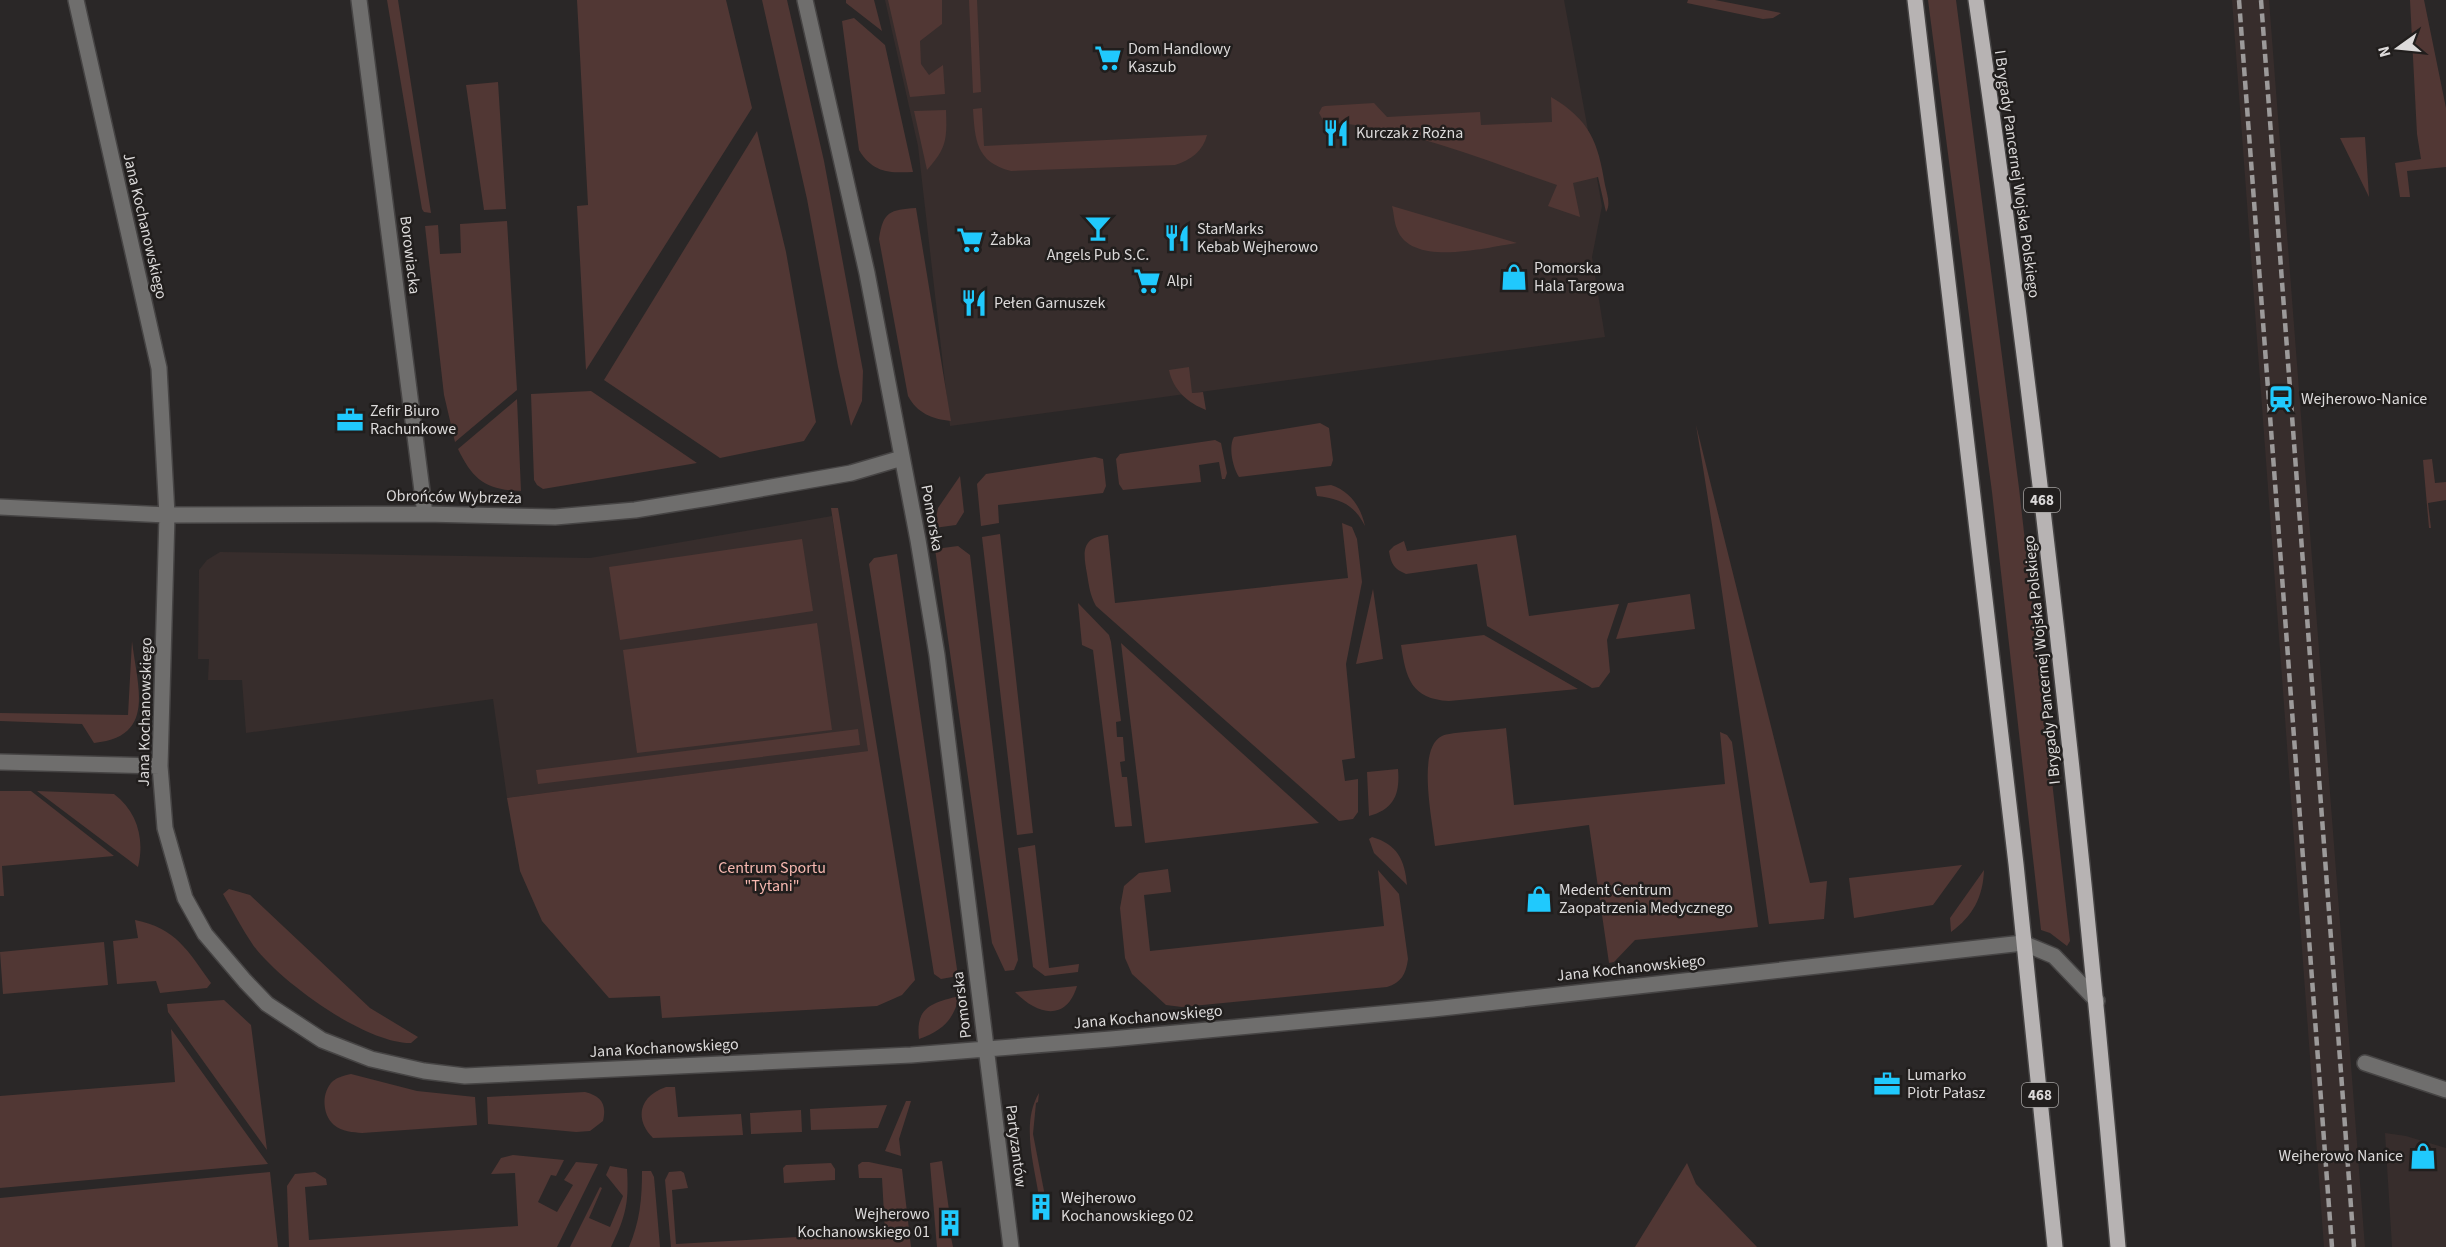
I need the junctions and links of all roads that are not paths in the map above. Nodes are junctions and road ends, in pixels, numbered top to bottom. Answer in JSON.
{"nodes":[{"id":1,"x":76,"y":0,"type":"edge"},
{"id":2,"x":359,"y":0,"type":"edge"},
{"id":3,"x":806,"y":0,"type":"edge"},
{"id":4,"x":1914,"y":0,"type":"edge"},
{"id":5,"x":1976,"y":0,"type":"edge"},
{"id":6,"x":902,"y":458,"type":"junction"},
{"id":7,"x":0,"y":507,"type":"edge"},
{"id":8,"x":425,"y":514,"type":"junction"},
{"id":9,"x":167,"y":515,"type":"junction"},
{"id":10,"x":0,"y":762,"type":"edge"},
{"id":11,"x":159,"y":766,"type":"junction"},
{"id":12,"x":2024,"y":943,"type":"junction"},
{"id":13,"x":2097,"y":1001,"type":"junction"},
{"id":14,"x":985,"y":1049,"type":"junction"},
{"id":15,"x":2365,"y":1063,"type":"dead end"},
{"id":16,"x":2446,"y":1090,"type":"edge"},
{"id":17,"x":1011,"y":1247,"type":"edge"},
{"id":18,"x":2055,"y":1247,"type":"edge"},
{"id":19,"x":2118,"y":1247,"type":"edge"}],
"edges":[{"from":1,"to":9,"type":"street","name":"Jana Kochanowskiego"},
{"from":2,"to":8,"type":"street","name":"Borowiacka"},
{"from":3,"to":6,"type":"street","name":"Pomorska"},
{"from":4,"to":12,"type":"main road","number":"468"},
{"from":5,"to":13,"type":"main road","name":"I Brygady Pancernej Wojska Polskiego","number":"468"},
{"from":6,"to":8,"type":"street","name":"Obrońców Wybrzeża"},
{"from":6,"to":14,"type":"street","name":"Pomorska"},
{"from":7,"to":9,"type":"street","name":"Obrońców Wybrzeża"},
{"from":8,"to":9,"type":"street","name":"Obrońców Wybrzeża"},
{"from":9,"to":11,"type":"street","name":"Jana Kochanowskiego"},
{"from":10,"to":11,"type":"street"},
{"from":11,"to":14,"type":"street","name":"Jana Kochanowskiego"},
{"from":12,"to":13,"type":"street","name":"Jana Kochanowskiego"},
{"from":12,"to":14,"type":"street","name":"Jana Kochanowskiego"},
{"from":12,"to":18,"type":"main road","number":"468"},
{"from":13,"to":19,"type":"main road","name":"I Brygady Pancernej Wojska Polskiego","number":"468"},
{"from":14,"to":17,"type":"street","name":"Partyzantów"},
{"from":15,"to":16,"type":"street"}]}
